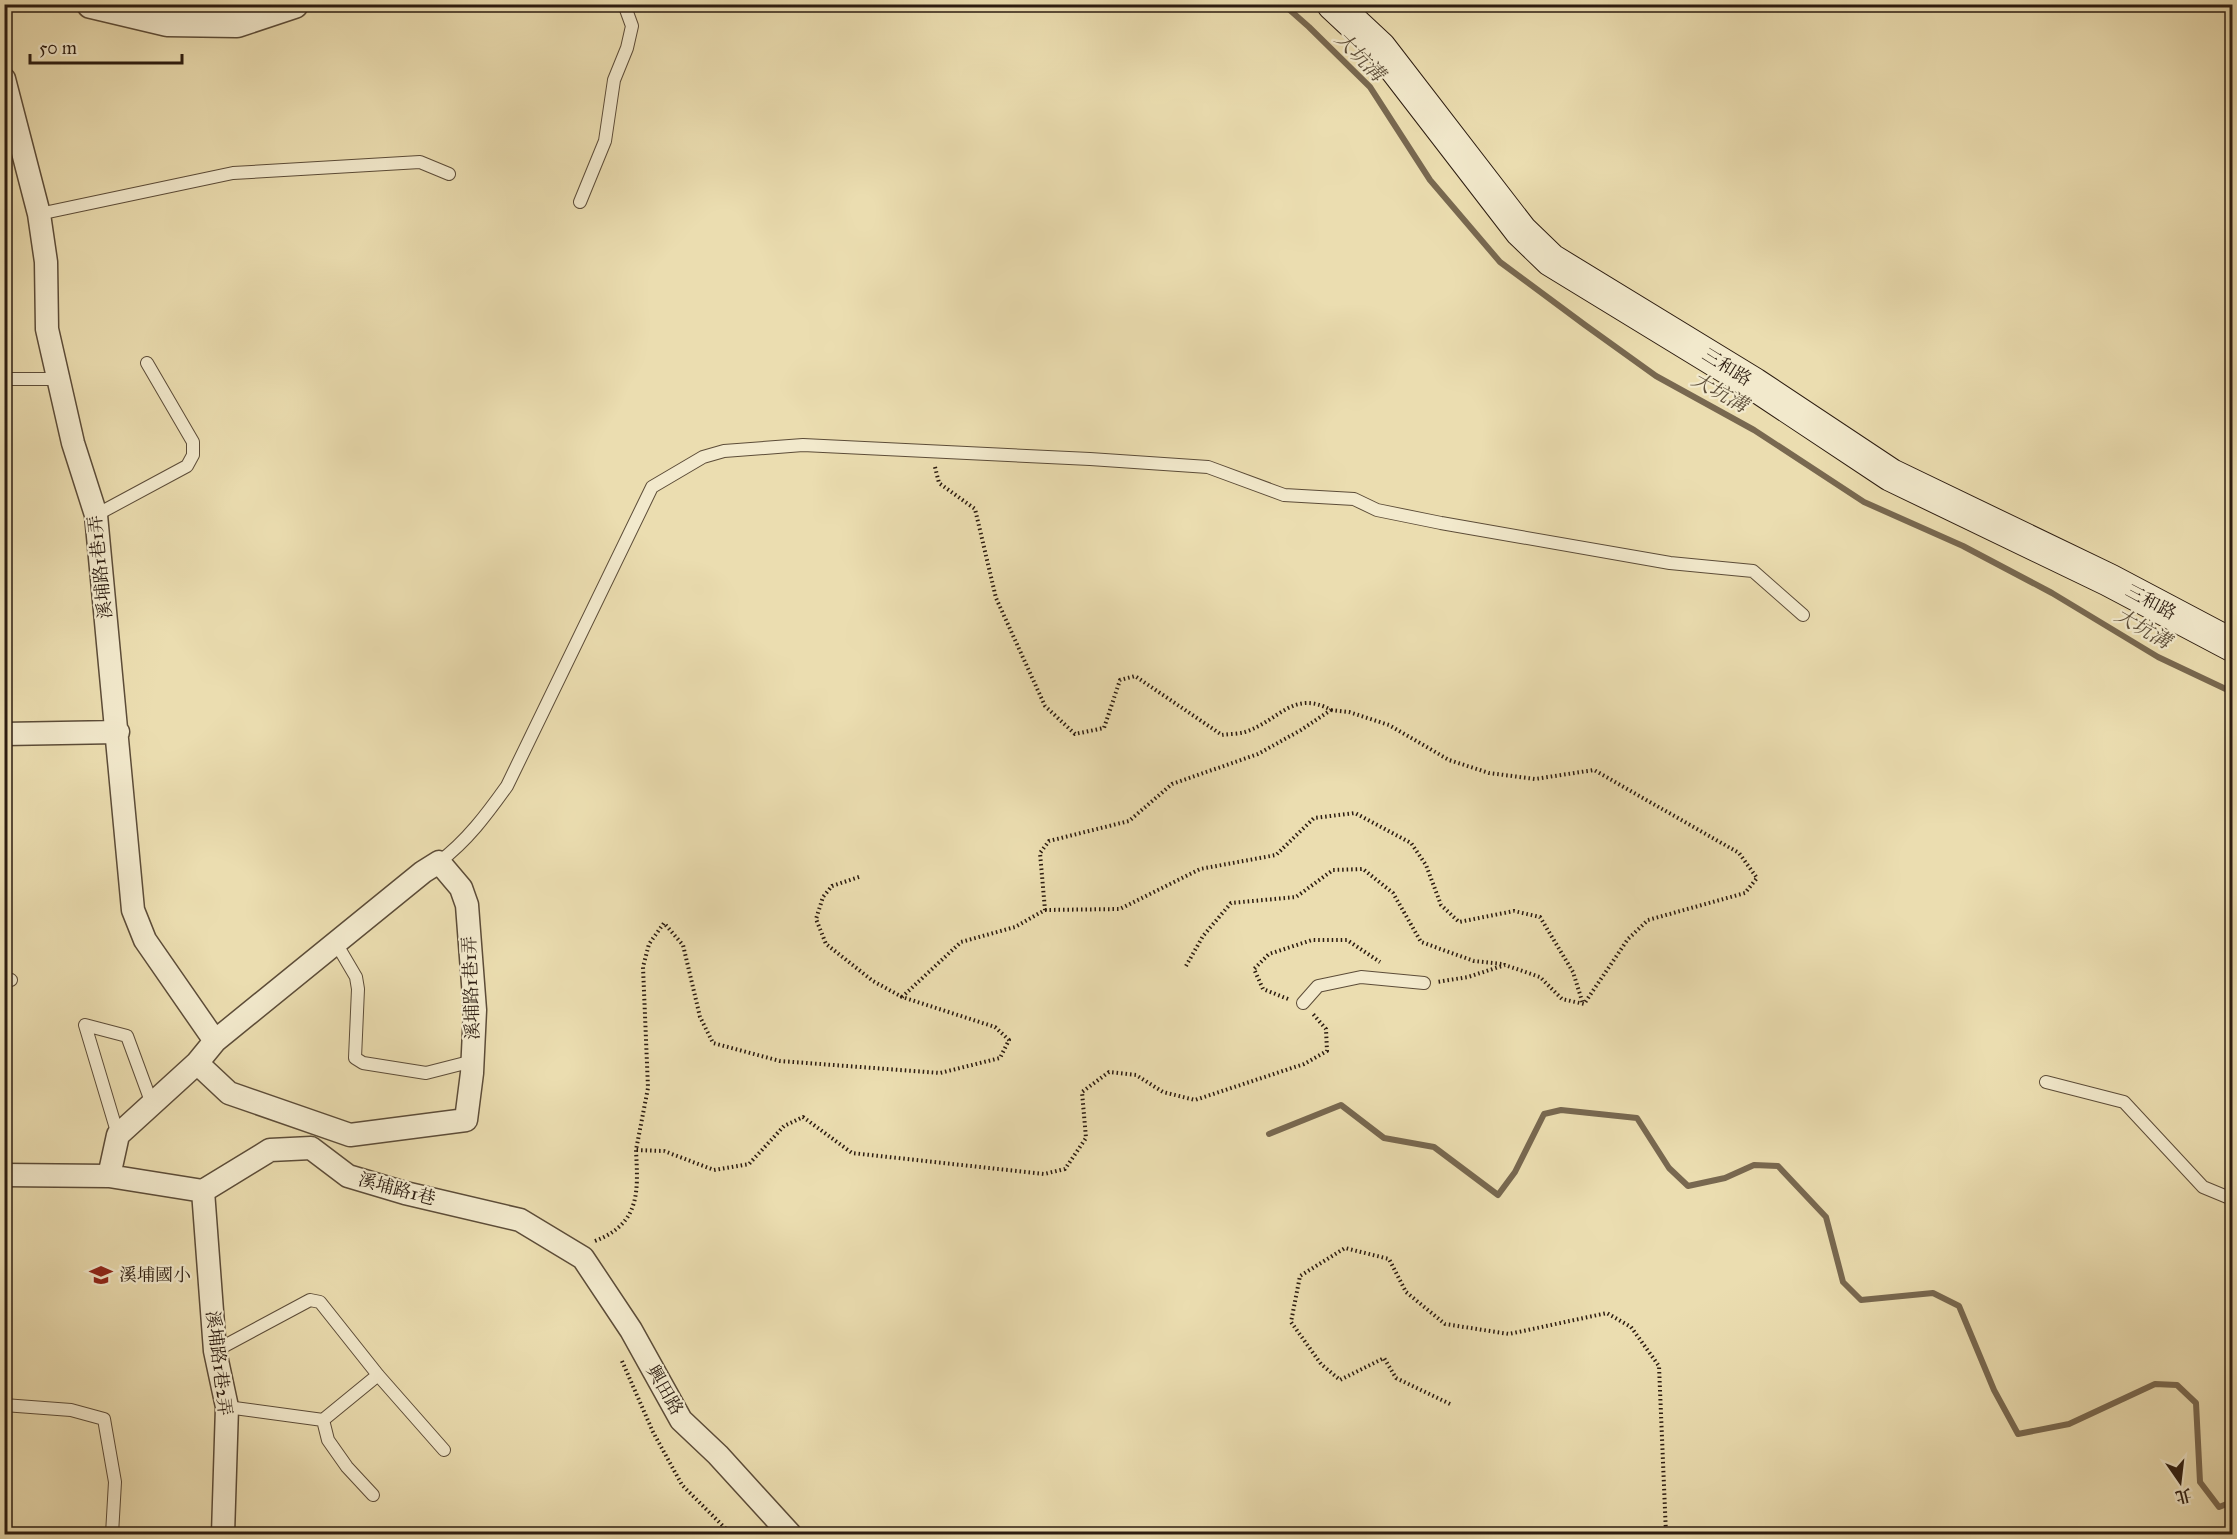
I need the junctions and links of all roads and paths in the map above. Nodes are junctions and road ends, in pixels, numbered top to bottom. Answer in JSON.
{"nodes":[{"id":1,"x":92,"y":4,"type":"edge"},
{"id":2,"x":294,"y":4,"type":"edge"},
{"id":3,"x":624,"y":4,"type":"edge"},
{"id":4,"x":1333,"y":4,"type":"edge"},
{"id":5,"x":4,"y":79,"type":"edge"},
{"id":6,"x":449,"y":174,"type":"dead end"},
{"id":7,"x":580,"y":202,"type":"dead end"},
{"id":8,"x":39,"y":214,"type":"junction"},
{"id":9,"x":147,"y":363,"type":"dead end"},
{"id":10,"x":4,"y":379,"type":"edge"},
{"id":11,"x":58,"y":379,"type":"junction"},
{"id":12,"x":930,"y":451,"type":"junction"},
{"id":13,"x":96,"y":515,"type":"junction"},
{"id":14,"x":1803,"y":615,"type":"dead end"},
{"id":15,"x":2232,"y":645,"type":"edge"},
{"id":16,"x":1331,"y":710,"type":"junction"},
{"id":17,"x":118,"y":732,"type":"junction"},
{"id":18,"x":4,"y":734,"type":"edge"},
{"id":19,"x":439,"y":862,"type":"junction"},
{"id":20,"x":859,"y":877,"type":"dead end"},
{"id":21,"x":1045,"y":910,"type":"junction"},
{"id":22,"x":336,"y":943,"type":"junction"},
{"id":23,"x":1505,"y":965,"type":"junction"},
{"id":24,"x":1186,"y":966,"type":"dead end"},
{"id":25,"x":1387,"y":966,"type":"dead end"},
{"id":26,"x":1424,"y":983,"type":"joint"},
{"id":27,"x":902,"y":997,"type":"junction"},
{"id":28,"x":1303,"y":1003,"type":"junction"},
{"id":29,"x":1584,"y":1004,"type":"junction"},
{"id":30,"x":215,"y":1041,"type":"junction"},
{"id":31,"x":472,"y":1061,"type":"junction"},
{"id":32,"x":197,"y":1063,"type":"junction"},
{"id":33,"x":2046,"y":1082,"type":"dead end"},
{"id":34,"x":152,"y":1104,"type":"junction"},
{"id":35,"x":118,"y":1135,"type":"junction"},
{"id":36,"x":4,"y":1175,"type":"edge"},
{"id":37,"x":109,"y":1176,"type":"junction"},
{"id":38,"x":203,"y":1191,"type":"junction"},
{"id":39,"x":2232,"y":1199,"type":"edge"},
{"id":40,"x":583,"y":1258,"type":"joint"},
{"id":41,"x":215,"y":1351,"type":"junction"},
{"id":42,"x":378,"y":1375,"type":"junction"},
{"id":43,"x":1450,"y":1404,"type":"dead end"},
{"id":44,"x":4,"y":1405,"type":"edge"},
{"id":45,"x":227,"y":1407,"type":"junction"},
{"id":46,"x":323,"y":1420,"type":"junction"},
{"id":47,"x":444,"y":1450,"type":"dead end"},
{"id":48,"x":373,"y":1495,"type":"dead end"},
{"id":49,"x":112,"y":1534,"type":"edge"},
{"id":50,"x":223,"y":1534,"type":"edge"},
{"id":51,"x":790,"y":1534,"type":"edge"},
{"id":52,"x":1666,"y":1534,"type":"edge"}],
"edges":[{"from":1,"to":2,"type":"street"},
{"from":3,"to":7,"type":"lane"},
{"from":4,"to":15,"type":"main road","name":"三和路"},
{"from":5,"to":8,"type":"street","name":"溪埔路1巷1弄"},
{"from":6,"to":8,"type":"lane"},
{"from":8,"to":11,"type":"street","name":"溪埔路1巷1弄"},
{"from":9,"to":13,"type":"lane"},
{"from":10,"to":11,"type":"lane"},
{"from":11,"to":13,"type":"street","name":"溪埔路1巷1弄"},
{"from":12,"to":14,"type":"lane"},
{"from":12,"to":16,"type":"path"},
{"from":12,"to":19,"type":"lane"},
{"from":13,"to":17,"type":"street","name":"溪埔路1巷1弄"},
{"from":16,"to":21,"type":"path"},
{"from":16,"to":29,"type":"path"},
{"from":17,"to":18,"type":"street"},
{"from":17,"to":30,"type":"street","name":"溪埔路1巷1弄"},
{"from":19,"to":22,"type":"street"},
{"from":19,"to":31,"type":"street","name":"溪埔路1巷1弄"},
{"from":20,"to":27,"type":"path"},
{"from":21,"to":27,"type":"path"},
{"from":21,"to":29,"type":"path"},
{"from":22,"to":30,"type":"street"},
{"from":22,"to":31,"type":"lane"},
{"from":23,"to":24,"type":"path"},
{"from":23,"to":26,"type":"path"},
{"from":23,"to":29,"type":"path"},
{"from":25,"to":28,"type":"path"},
{"from":26,"to":28,"type":"lane"},
{"from":27,"to":28,"type":"path"},
{"from":30,"to":32,"type":"street"},
{"from":31,"to":32,"type":"street","name":"溪埔路1巷1弄"},
{"from":32,"to":34,"type":"street"},
{"from":33,"to":39,"type":"lane"},
{"from":34,"to":35,"type":"street"},
{"from":34,"to":35,"type":"lane"},
{"from":35,"to":37,"type":"street"},
{"from":36,"to":37,"type":"street"},
{"from":37,"to":38,"type":"street"},
{"from":38,"to":40,"type":"street","name":"溪埔路1巷"},
{"from":38,"to":41,"type":"street","name":"溪埔路1巷2弄"},
{"from":40,"to":51,"type":"street","name":"興田路"},
{"from":41,"to":42,"type":"lane"},
{"from":41,"to":45,"type":"street","name":"溪埔路1巷2弄"},
{"from":42,"to":46,"type":"lane"},
{"from":42,"to":47,"type":"lane"},
{"from":43,"to":52,"type":"path"},
{"from":44,"to":49,"type":"lane"},
{"from":45,"to":46,"type":"lane"},
{"from":45,"to":50,"type":"street","name":"溪埔路1巷2弄"},
{"from":46,"to":48,"type":"lane"}]}
